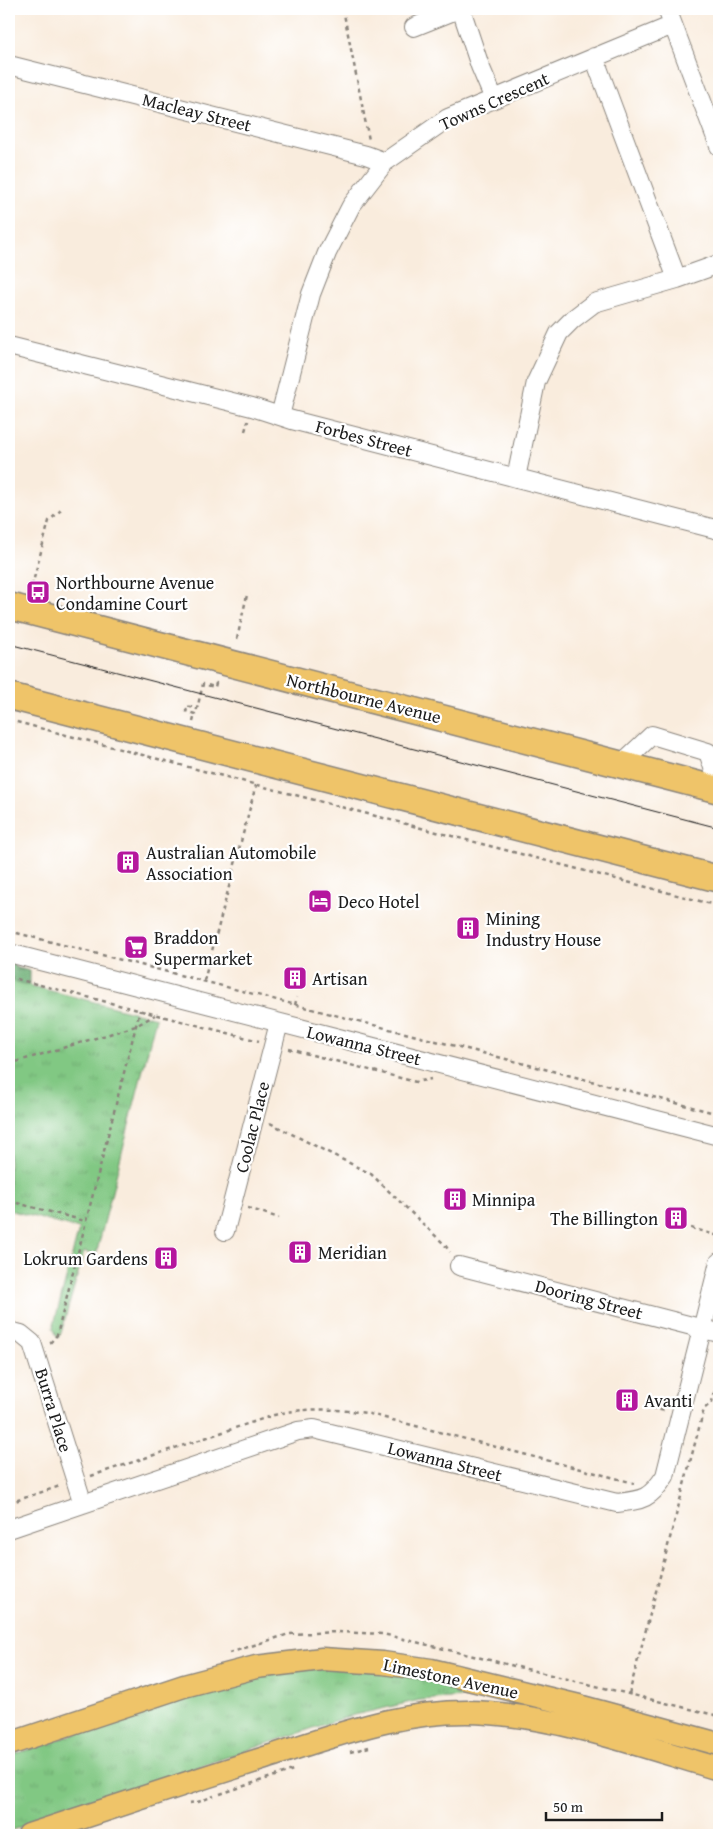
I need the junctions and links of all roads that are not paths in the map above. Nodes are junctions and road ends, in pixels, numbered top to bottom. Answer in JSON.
{"nodes":[{"id":1,"x":460,"y":9,"type":"edge"},
{"id":2,"x":670,"y":17,"type":"edge"},
{"id":3,"x":414,"y":27,"type":"dead end"},
{"id":4,"x":594,"y":57,"type":"junction"},
{"id":5,"x":9,"y":65,"type":"edge"},
{"id":6,"x":494,"y":98,"type":"junction"},
{"id":7,"x":718,"y":140,"type":"edge"},
{"id":8,"x":385,"y":162,"type":"junction"},
{"id":9,"x":719,"y":264,"type":"edge"},
{"id":10,"x":677,"y":279,"type":"junction"},
{"id":11,"x":9,"y":346,"type":"edge"},
{"id":12,"x":280,"y":416,"type":"junction"},
{"id":13,"x":516,"y":478,"type":"junction"},
{"id":14,"x":719,"y":530,"type":"edge"},
{"id":15,"x":9,"y":606,"type":"edge"},
{"id":16,"x":9,"y":696,"type":"edge"},
{"id":17,"x":621,"y":764,"type":"junction"},
{"id":18,"x":719,"y":788,"type":"edge"},
{"id":19,"x":719,"y":879,"type":"edge"},
{"id":20,"x":9,"y":953,"type":"edge"},
{"id":21,"x":278,"y":1023,"type":"junction"},
{"id":22,"x":719,"y":1136,"type":"edge"},
{"id":23,"x":226,"y":1231,"type":"dead end"},
{"id":24,"x":719,"y":1262,"type":"edge"},
{"id":25,"x":460,"y":1266,"type":"road end"},
{"id":26,"x":9,"y":1331,"type":"edge"},
{"id":27,"x":711,"y":1331,"type":"edge"},
{"id":28,"x":82,"y":1504,"type":"junction"},
{"id":29,"x":9,"y":1529,"type":"edge"},
{"id":30,"x":9,"y":1744,"type":"edge"},
{"id":31,"x":719,"y":1744,"type":"edge"},
{"id":32,"x":719,"y":1769,"type":"edge"},
{"id":33,"x":29,"y":1835,"type":"edge"}],
"edges":[{"from":1,"to":3,"type":"street"},
{"from":1,"to":6,"type":"street"},
{"from":2,"to":4,"type":"street","name":"Towns Crescent"},
{"from":2,"to":7,"type":"street"},
{"from":4,"to":6,"type":"street","name":"Towns Crescent"},
{"from":4,"to":10,"type":"street"},
{"from":5,"to":8,"type":"street","name":"Macleay Street"},
{"from":6,"to":8,"type":"street","name":"Towns Crescent"},
{"from":8,"to":12,"type":"street","name":"Towns Crescent"},
{"from":9,"to":10,"type":"street"},
{"from":10,"to":13,"type":"street"},
{"from":11,"to":12,"type":"street","name":"Forbes Street"},
{"from":12,"to":13,"type":"street","name":"Forbes Street"},
{"from":13,"to":14,"type":"street","name":"Forbes Street"},
{"from":15,"to":17,"type":"highway","name":"Northbourne Avenue"},
{"from":16,"to":19,"type":"highway"},
{"from":17,"to":18,"type":"highway","name":"Northbourne Avenue"},
{"from":17,"to":18,"type":"street"},
{"from":20,"to":21,"type":"street","name":"Lowanna Street"},
{"from":21,"to":22,"type":"street","name":"Lowanna Street"},
{"from":21,"to":23,"type":"street","name":"Coolac Place"},
{"from":24,"to":27,"type":"street","name":"Lowanna Street"},
{"from":25,"to":27,"type":"street","name":"Dooring Street"},
{"from":26,"to":28,"type":"street","name":"Burra Place"},
{"from":27,"to":28,"type":"street","name":"Lowanna Street"},
{"from":28,"to":29,"type":"street","name":"Lowanna Street"},
{"from":30,"to":31,"type":"main road","name":"Limestone Avenue"},
{"from":32,"to":33,"type":"main road","name":"Limestone Avenue"}]}
